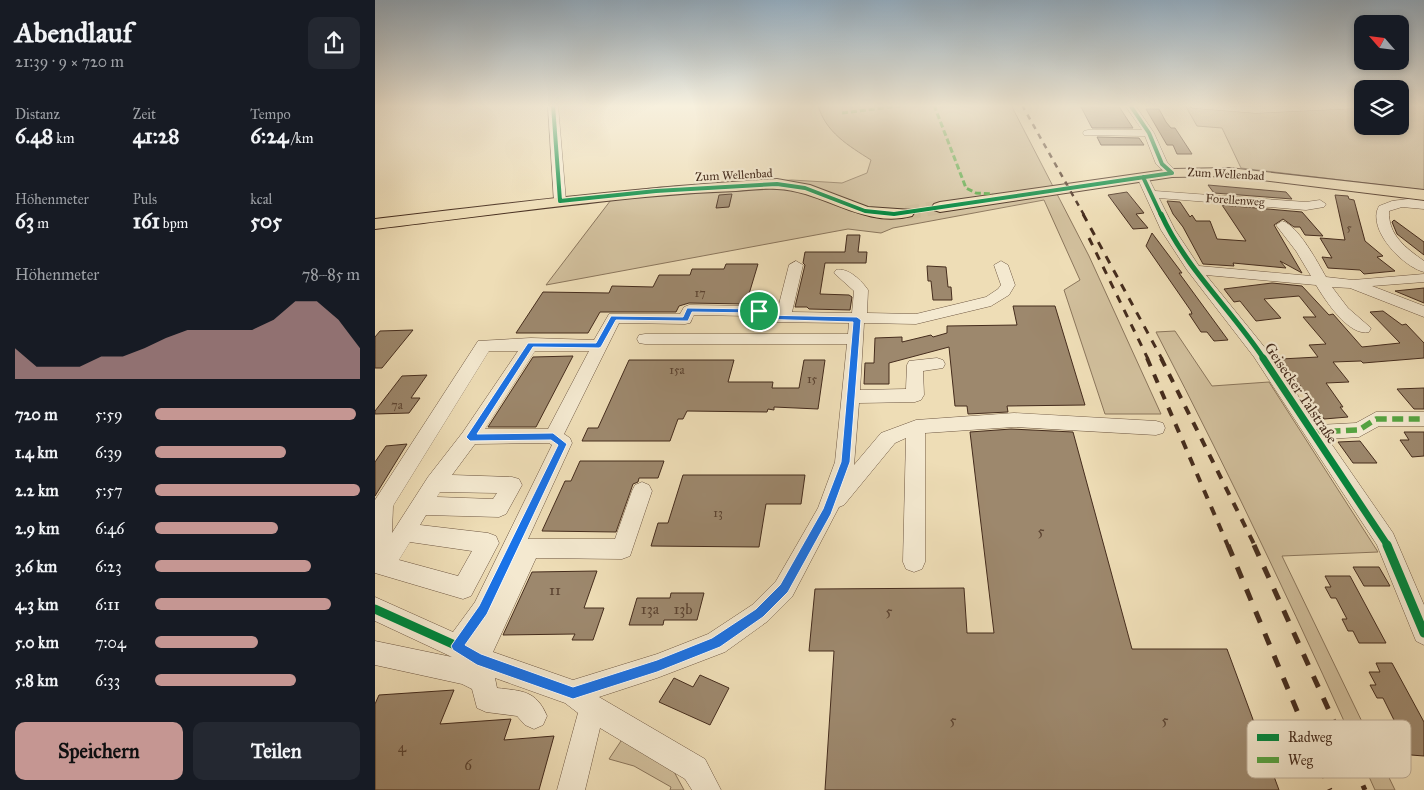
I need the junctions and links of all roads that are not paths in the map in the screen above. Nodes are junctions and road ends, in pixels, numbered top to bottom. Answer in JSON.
{"nodes":[{"id":1,"x":556,"y":142,"type":"edge"},
{"id":2,"x":1153,"y":142,"type":"edge"},
{"id":3,"x":1172,"y":173,"type":"junction"},
{"id":4,"x":1143,"y":178,"type":"junction"},
{"id":5,"x":1151,"y":194,"type":"junction"},
{"id":6,"x":1424,"y":195,"type":"edge"},
{"id":7,"x":560,"y":201,"type":"junction"},
{"id":8,"x":1320,"y":204,"type":"dead end"},
{"id":9,"x":1424,"y":205,"type":"edge"},
{"id":10,"x":940,"y":207,"type":"tunnel mouth"},
{"id":11,"x":906,"y":213,"type":"tunnel mouth"},
{"id":12,"x":375,"y":224,"type":"edge"},
{"id":13,"x":1283,"y":225,"type":"dead end"},
{"id":14,"x":796,"y":265,"type":"dead end"},
{"id":15,"x":1001,"y":265,"type":"dead end"},
{"id":16,"x":1424,"y":268,"type":"edge"},
{"id":17,"x":1194,"y":270,"type":"junction"},
{"id":18,"x":841,"y":273,"type":"dead end"},
{"id":19,"x":1424,"y":278,"type":"edge"},
{"id":20,"x":1321,"y":280,"type":"junction"},
{"id":21,"x":1352,"y":284,"type":"junction"},
{"id":22,"x":1424,"y":312,"type":"edge"},
{"id":23,"x":783,"y":318,"type":"junction"},
{"id":24,"x":1363,"y":328,"type":"dead end"},
{"id":25,"x":856,"y":329,"type":"junction"},
{"id":26,"x":645,"y":339,"type":"dead end"},
{"id":27,"x":531,"y":344,"type":"junction"},
{"id":28,"x":599,"y":346,"type":"junction"},
{"id":29,"x":937,"y":364,"type":"dead end"},
{"id":30,"x":851,"y":397,"type":"junction"},
{"id":31,"x":1424,"y":419,"type":"edge"},
{"id":32,"x":916,"y":427,"type":"junction"},
{"id":33,"x":1156,"y":428,"type":"dead end"},
{"id":34,"x":1313,"y":432,"type":"junction"},
{"id":35,"x":553,"y":436,"type":"junction"},
{"id":36,"x":470,"y":437,"type":"junction"},
{"id":37,"x":435,"y":483,"type":"junction"},
{"id":38,"x":643,"y":491,"type":"dead end"},
{"id":39,"x":421,"y":506,"type":"junction"},
{"id":40,"x":827,"y":511,"type":"junction"},
{"id":41,"x":405,"y":532,"type":"dead end"},
{"id":42,"x":375,"y":554,"type":"edge"},
{"id":43,"x":914,"y":562,"type":"dead end"},
{"id":44,"x":375,"y":609,"type":"edge"},
{"id":45,"x":1424,"y":633,"type":"edge"},
{"id":46,"x":457,"y":646,"type":"junction"},
{"id":47,"x":375,"y":653,"type":"edge"},
{"id":48,"x":477,"y":659,"type":"junction"},
{"id":49,"x":583,"y":700,"type":"junction"},
{"id":50,"x":534,"y":716,"type":"dead end"},
{"id":51,"x":571,"y":790,"type":"edge"},
{"id":52,"x":707,"y":790,"type":"edge"}],
"edges":[{"from":1,"to":7,"type":"street"},
{"from":2,"to":3,"type":"street"},
{"from":3,"to":4,"type":"main road","name":"Zum Wellenbad"},
{"from":3,"to":6,"type":"main road","name":"Zum Wellenbad"},
{"from":4,"to":5,"type":"street","name":"Geisecker Talstraße"},
{"from":4,"to":10,"type":"main road","name":"Zum Wellenbad"},
{"from":5,"to":8,"type":"street","name":"Forellenweg"},
{"from":5,"to":17,"type":"street","name":"Geisecker Talstraße"},
{"from":7,"to":11,"type":"main road","name":"Zum Wellenbad"},
{"from":7,"to":12,"type":"main road","name":"Zum Wellenbad"},
{"from":9,"to":16,"type":"street"},
{"from":13,"to":20,"type":"street"},
{"from":14,"to":23,"type":"street"},
{"from":15,"to":25,"type":"street"},
{"from":17,"to":20,"type":"street"},
{"from":17,"to":34,"type":"street","name":"Geisecker Talstraße"},
{"from":18,"to":25,"type":"street"},
{"from":19,"to":21,"type":"street"},
{"from":20,"to":21,"type":"street"},
{"from":20,"to":24,"type":"street"},
{"from":21,"to":22,"type":"street"},
{"from":23,"to":25,"type":"street"},
{"from":23,"to":28,"type":"street"},
{"from":25,"to":26,"type":"street"},
{"from":25,"to":30,"type":"street"},
{"from":27,"to":28,"type":"street"},
{"from":27,"to":36,"type":"street"},
{"from":27,"to":42,"type":"street"},
{"from":28,"to":35,"type":"street"},
{"from":29,"to":30,"type":"street"},
{"from":30,"to":40,"type":"street"},
{"from":31,"to":34,"type":"street"},
{"from":32,"to":33,"type":"street"},
{"from":32,"to":40,"type":"street"},
{"from":32,"to":43,"type":"street"},
{"from":34,"to":45,"type":"street","name":"Geisecker Talstraße"},
{"from":35,"to":36,"type":"street"},
{"from":35,"to":46,"type":"street"},
{"from":36,"to":37,"type":"street"},
{"from":37,"to":39,"type":"street"},
{"from":37,"to":39,"type":"street"},
{"from":38,"to":48,"type":"street"},
{"from":39,"to":41,"type":"street"},
{"from":40,"to":49,"type":"street"},
{"from":44,"to":46,"type":"street"},
{"from":46,"to":48,"type":"street"},
{"from":47,"to":50,"type":"street"},
{"from":48,"to":49,"type":"street"},
{"from":49,"to":51,"type":"street"},
{"from":49,"to":52,"type":"street"}]}
